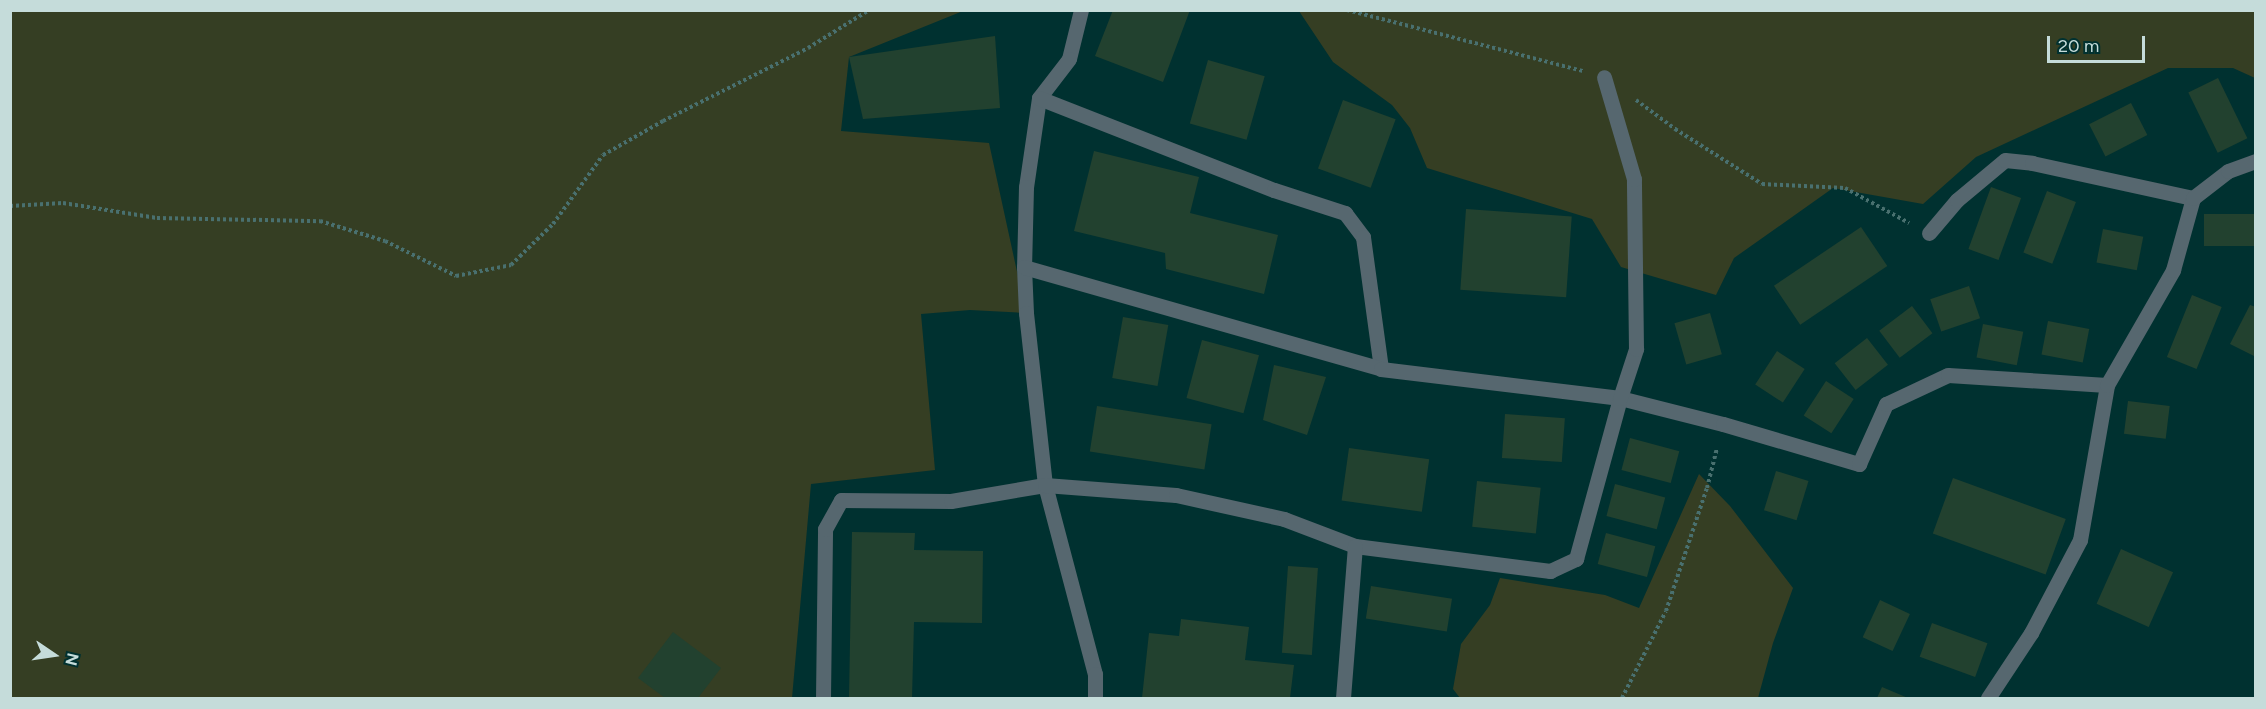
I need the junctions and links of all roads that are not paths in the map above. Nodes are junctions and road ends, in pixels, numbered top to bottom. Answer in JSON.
{"nodes":[{"id":1,"x":1081,"y":10,"type":"edge"},
{"id":2,"x":1604,"y":77,"type":"road end"},
{"id":3,"x":1039,"y":98,"type":"junction"},
{"id":4,"x":2256,"y":161,"type":"edge"},
{"id":5,"x":2193,"y":198,"type":"junction"},
{"id":6,"x":1929,"y":233,"type":"road end"},
{"id":7,"x":1024,"y":267,"type":"junction"},
{"id":8,"x":1381,"y":369,"type":"junction"},
{"id":9,"x":2107,"y":385,"type":"junction"},
{"id":10,"x":1620,"y":398,"type":"junction"},
{"id":11,"x":1045,"y":485,"type":"junction"},
{"id":12,"x":1355,"y":546,"type":"junction"},
{"id":13,"x":823,"y":699,"type":"edge"},
{"id":14,"x":1095,"y":699,"type":"edge"},
{"id":15,"x":1343,"y":699,"type":"edge"},
{"id":16,"x":1988,"y":699,"type":"edge"}],
"edges":[{"from":1,"to":3,"type":"street"},
{"from":2,"to":10,"type":"street"},
{"from":3,"to":7,"type":"street"},
{"from":3,"to":8,"type":"street"},
{"from":4,"to":5,"type":"street"},
{"from":5,"to":6,"type":"street"},
{"from":5,"to":9,"type":"street"},
{"from":7,"to":8,"type":"street"},
{"from":7,"to":11,"type":"street"},
{"from":8,"to":10,"type":"street"},
{"from":9,"to":10,"type":"street"},
{"from":9,"to":16,"type":"street"},
{"from":10,"to":12,"type":"street"},
{"from":11,"to":12,"type":"street"},
{"from":11,"to":13,"type":"street"},
{"from":11,"to":14,"type":"street"},
{"from":12,"to":15,"type":"street"}]}
